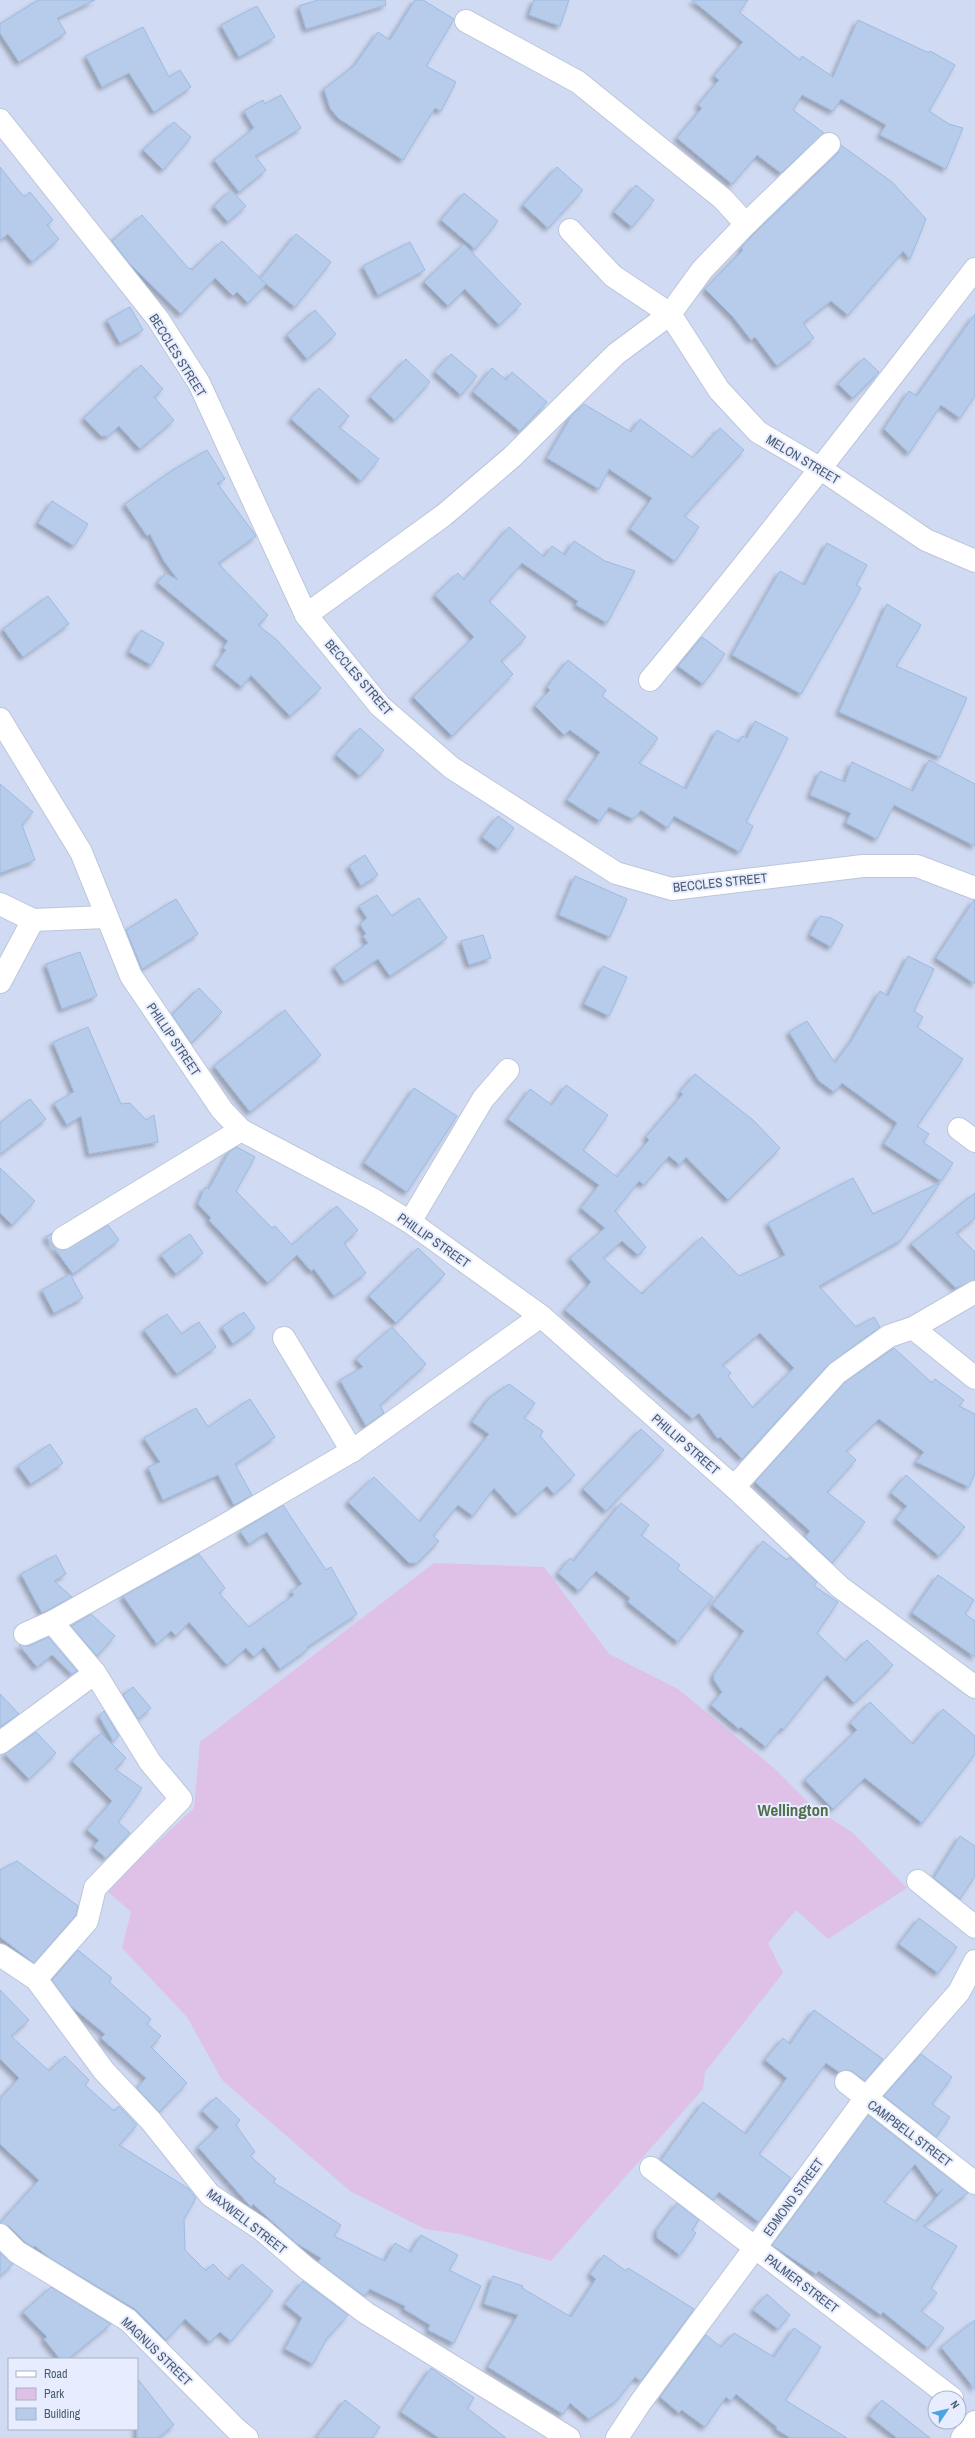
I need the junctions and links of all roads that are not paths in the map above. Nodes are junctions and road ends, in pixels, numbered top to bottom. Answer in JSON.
{"nodes":[{"id":1,"x":466,"y":21,"type":"dead end"},
{"id":2,"x":0,"y":120,"type":"edge"},
{"id":3,"x":829,"y":144,"type":"dead end"},
{"id":4,"x":746,"y":224,"type":"junction"},
{"id":5,"x":570,"y":230,"type":"dead end"},
{"id":6,"x":975,"y":269,"type":"edge"},
{"id":7,"x":670,"y":314,"type":"junction"},
{"id":8,"x":821,"y":469,"type":"junction"},
{"id":9,"x":975,"y":561,"type":"edge"},
{"id":10,"x":306,"y":615,"type":"junction"},
{"id":11,"x":650,"y":680,"type":"dead end"},
{"id":12,"x":0,"y":719,"type":"edge"},
{"id":13,"x":975,"y":888,"type":"edge"},
{"id":14,"x":0,"y":904,"type":"edge"},
{"id":15,"x":106,"y":917,"type":"junction"},
{"id":16,"x":33,"y":920,"type":"junction"},
{"id":17,"x":0,"y":982,"type":"edge"},
{"id":18,"x":508,"y":1070,"type":"dead end"},
{"id":19,"x":241,"y":1130,"type":"junction"},
{"id":20,"x":410,"y":1222,"type":"junction"},
{"id":21,"x":63,"y":1238,"type":"dead end"},
{"id":22,"x":975,"y":1292,"type":"edge"},
{"id":23,"x":541,"y":1316,"type":"junction"},
{"id":24,"x":912,"y":1328,"type":"junction"},
{"id":25,"x":284,"y":1338,"type":"dead end"},
{"id":26,"x":975,"y":1378,"type":"edge"},
{"id":27,"x":352,"y":1451,"type":"junction"},
{"id":28,"x":734,"y":1486,"type":"junction"},
{"id":29,"x":52,"y":1622,"type":"junction"},
{"id":30,"x":25,"y":1634,"type":"dead end"},
{"id":31,"x":95,"y":1673,"type":"junction"},
{"id":32,"x":975,"y":1687,"type":"edge"},
{"id":33,"x":0,"y":1744,"type":"edge"},
{"id":34,"x":918,"y":1881,"type":"dead end"},
{"id":35,"x":975,"y":1927,"type":"edge"},
{"id":36,"x":0,"y":1955,"type":"edge"},
{"id":37,"x":975,"y":1961,"type":"edge"},
{"id":38,"x":36,"y":1979,"type":"junction"},
{"id":39,"x":846,"y":2082,"type":"dead end"},
{"id":40,"x":865,"y":2099,"type":"junction"},
{"id":41,"x":651,"y":2168,"type":"dead end"},
{"id":42,"x":975,"y":2183,"type":"edge"},
{"id":43,"x":0,"y":2234,"type":"edge"},
{"id":44,"x":756,"y":2248,"type":"junction"},
{"id":45,"x":942,"y":2390,"type":"edge"},
{"id":46,"x":975,"y":2422,"type":"edge"},
{"id":47,"x":235,"y":2435,"type":"edge"},
{"id":48,"x":569,"y":2438,"type":"edge"},
{"id":49,"x":617,"y":2438,"type":"edge"},
{"id":50,"x":962,"y":2438,"type":"edge"}],
"edges":[{"from":1,"to":4,"type":"street"},
{"from":2,"to":10,"type":"street","name":"BECCLES STREET"},
{"from":3,"to":4,"type":"street"},
{"from":4,"to":7,"type":"street"},
{"from":5,"to":7,"type":"street"},
{"from":6,"to":8,"type":"street"},
{"from":7,"to":8,"type":"street","name":"MELON STREET"},
{"from":7,"to":10,"type":"street"},
{"from":8,"to":9,"type":"street","name":"MELON STREET"},
{"from":8,"to":11,"type":"street"},
{"from":10,"to":13,"type":"street","name":"BECCLES STREET"},
{"from":12,"to":15,"type":"street","name":"PHILLIP STREET"},
{"from":14,"to":16,"type":"street"},
{"from":15,"to":16,"type":"street"},
{"from":15,"to":19,"type":"street","name":"PHILLIP STREET"},
{"from":16,"to":17,"type":"street"},
{"from":18,"to":20,"type":"street"},
{"from":19,"to":20,"type":"street","name":"PHILLIP STREET"},
{"from":19,"to":21,"type":"street"},
{"from":20,"to":23,"type":"street","name":"PHILLIP STREET"},
{"from":22,"to":24,"type":"street"},
{"from":23,"to":27,"type":"street"},
{"from":23,"to":28,"type":"street","name":"PHILLIP STREET"},
{"from":24,"to":26,"type":"street"},
{"from":24,"to":28,"type":"street"},
{"from":25,"to":27,"type":"street"},
{"from":27,"to":29,"type":"street"},
{"from":28,"to":32,"type":"street","name":"PHILLIP STREET"},
{"from":29,"to":30,"type":"street"},
{"from":29,"to":31,"type":"street"},
{"from":31,"to":33,"type":"street"},
{"from":31,"to":38,"type":"street"},
{"from":34,"to":35,"type":"street"},
{"from":36,"to":38,"type":"street","name":"MAXWELL STREET"},
{"from":37,"to":40,"type":"street","name":"EDMOND STREET"},
{"from":38,"to":48,"type":"street","name":"MAXWELL STREET"},
{"from":39,"to":40,"type":"street","name":"CAMPBELL STREET"},
{"from":40,"to":42,"type":"street","name":"CAMPBELL STREET"},
{"from":40,"to":44,"type":"street","name":"EDMOND STREET"},
{"from":41,"to":44,"type":"street","name":"PALMER STREET"},
{"from":43,"to":47,"type":"street","name":"MAGNUS STREET"},
{"from":44,"to":45,"type":"street","name":"PALMER STREET"},
{"from":44,"to":49,"type":"street","name":"EDMOND STREET"},
{"from":46,"to":50,"type":"street"}]}
